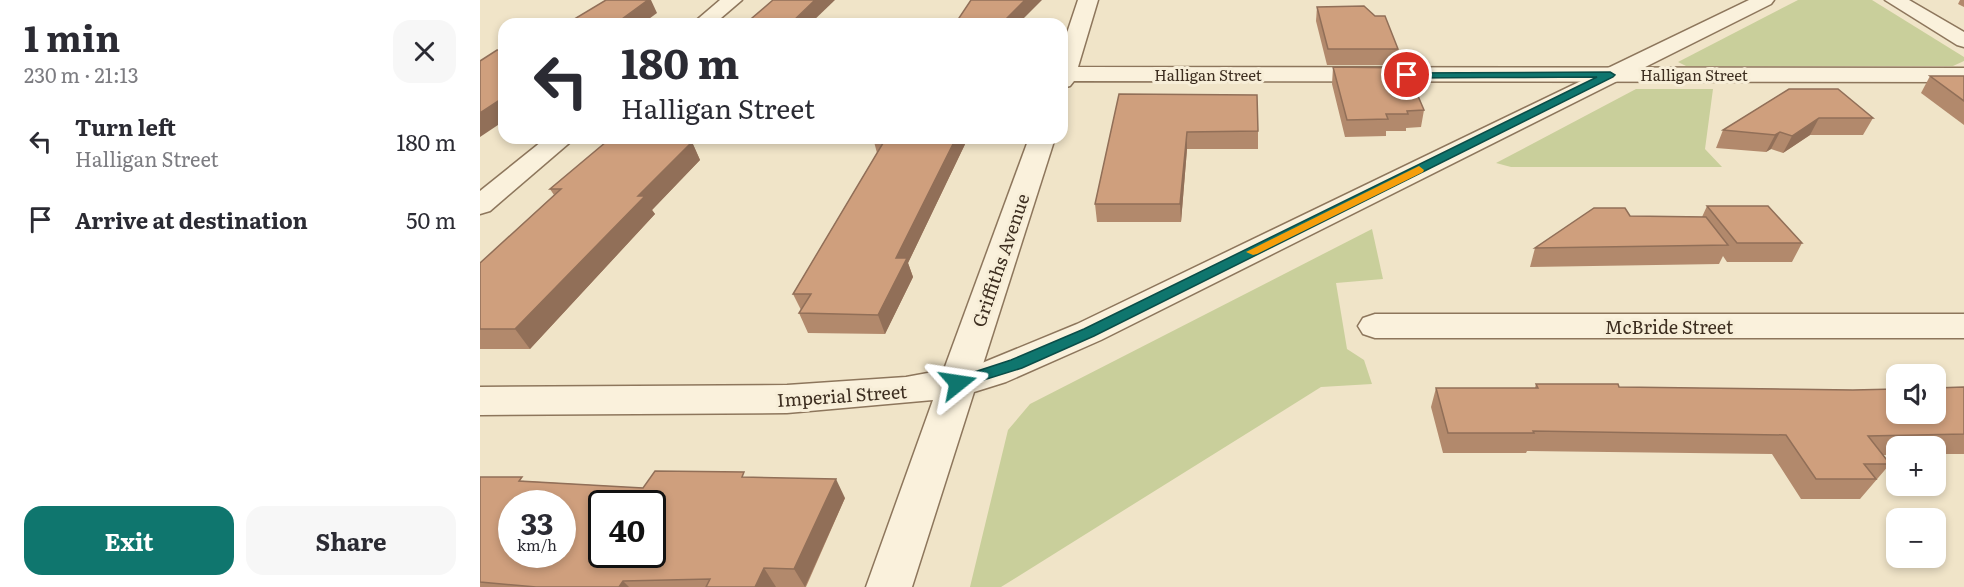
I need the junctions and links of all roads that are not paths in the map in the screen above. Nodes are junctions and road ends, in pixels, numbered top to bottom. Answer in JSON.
{"nodes":[{"id":1,"x":732,"y":0,"type":"edge"},
{"id":2,"x":1088,"y":0,"type":"edge"},
{"id":3,"x":1764,"y":0,"type":"edge"},
{"id":4,"x":1895,"y":0,"type":"edge"},
{"id":5,"x":710,"y":18,"type":"edge"},
{"id":6,"x":1964,"y":41,"type":"edge"},
{"id":7,"x":1068,"y":62,"type":"edge"},
{"id":8,"x":1610,"y":75,"type":"junction"},
{"id":9,"x":1964,"y":75,"type":"edge"},
{"id":10,"x":1068,"y":78,"type":"edge"},
{"id":11,"x":555,"y":144,"type":"edge"},
{"id":12,"x":1040,"y":144,"type":"edge"},
{"id":13,"x":480,"y":205,"type":"edge"},
{"id":14,"x":1375,"y":326,"type":"dead end"},
{"id":15,"x":1964,"y":326,"type":"edge"},
{"id":16,"x":958,"y":383,"type":"junction"},
{"id":17,"x":480,"y":400,"type":"edge"},
{"id":18,"x":889,"y":587,"type":"edge"}],
"edges":[{"from":1,"to":5,"type":"street"},
{"from":2,"to":7,"type":"street"},
{"from":3,"to":8,"type":"street","name":"Imperial Street"},
{"from":4,"to":6,"type":"street"},
{"from":8,"to":9,"type":"street","name":"Halligan Street"},
{"from":8,"to":10,"type":"street","name":"Halligan Street"},
{"from":8,"to":16,"type":"street","name":"Imperial Street"},
{"from":11,"to":13,"type":"street"},
{"from":12,"to":16,"type":"street","name":"Griffiths Avenue"},
{"from":14,"to":15,"type":"street","name":"McBride Street"},
{"from":16,"to":17,"type":"street","name":"Imperial Street"},
{"from":16,"to":18,"type":"street","name":"Griffiths Avenue"}]}
